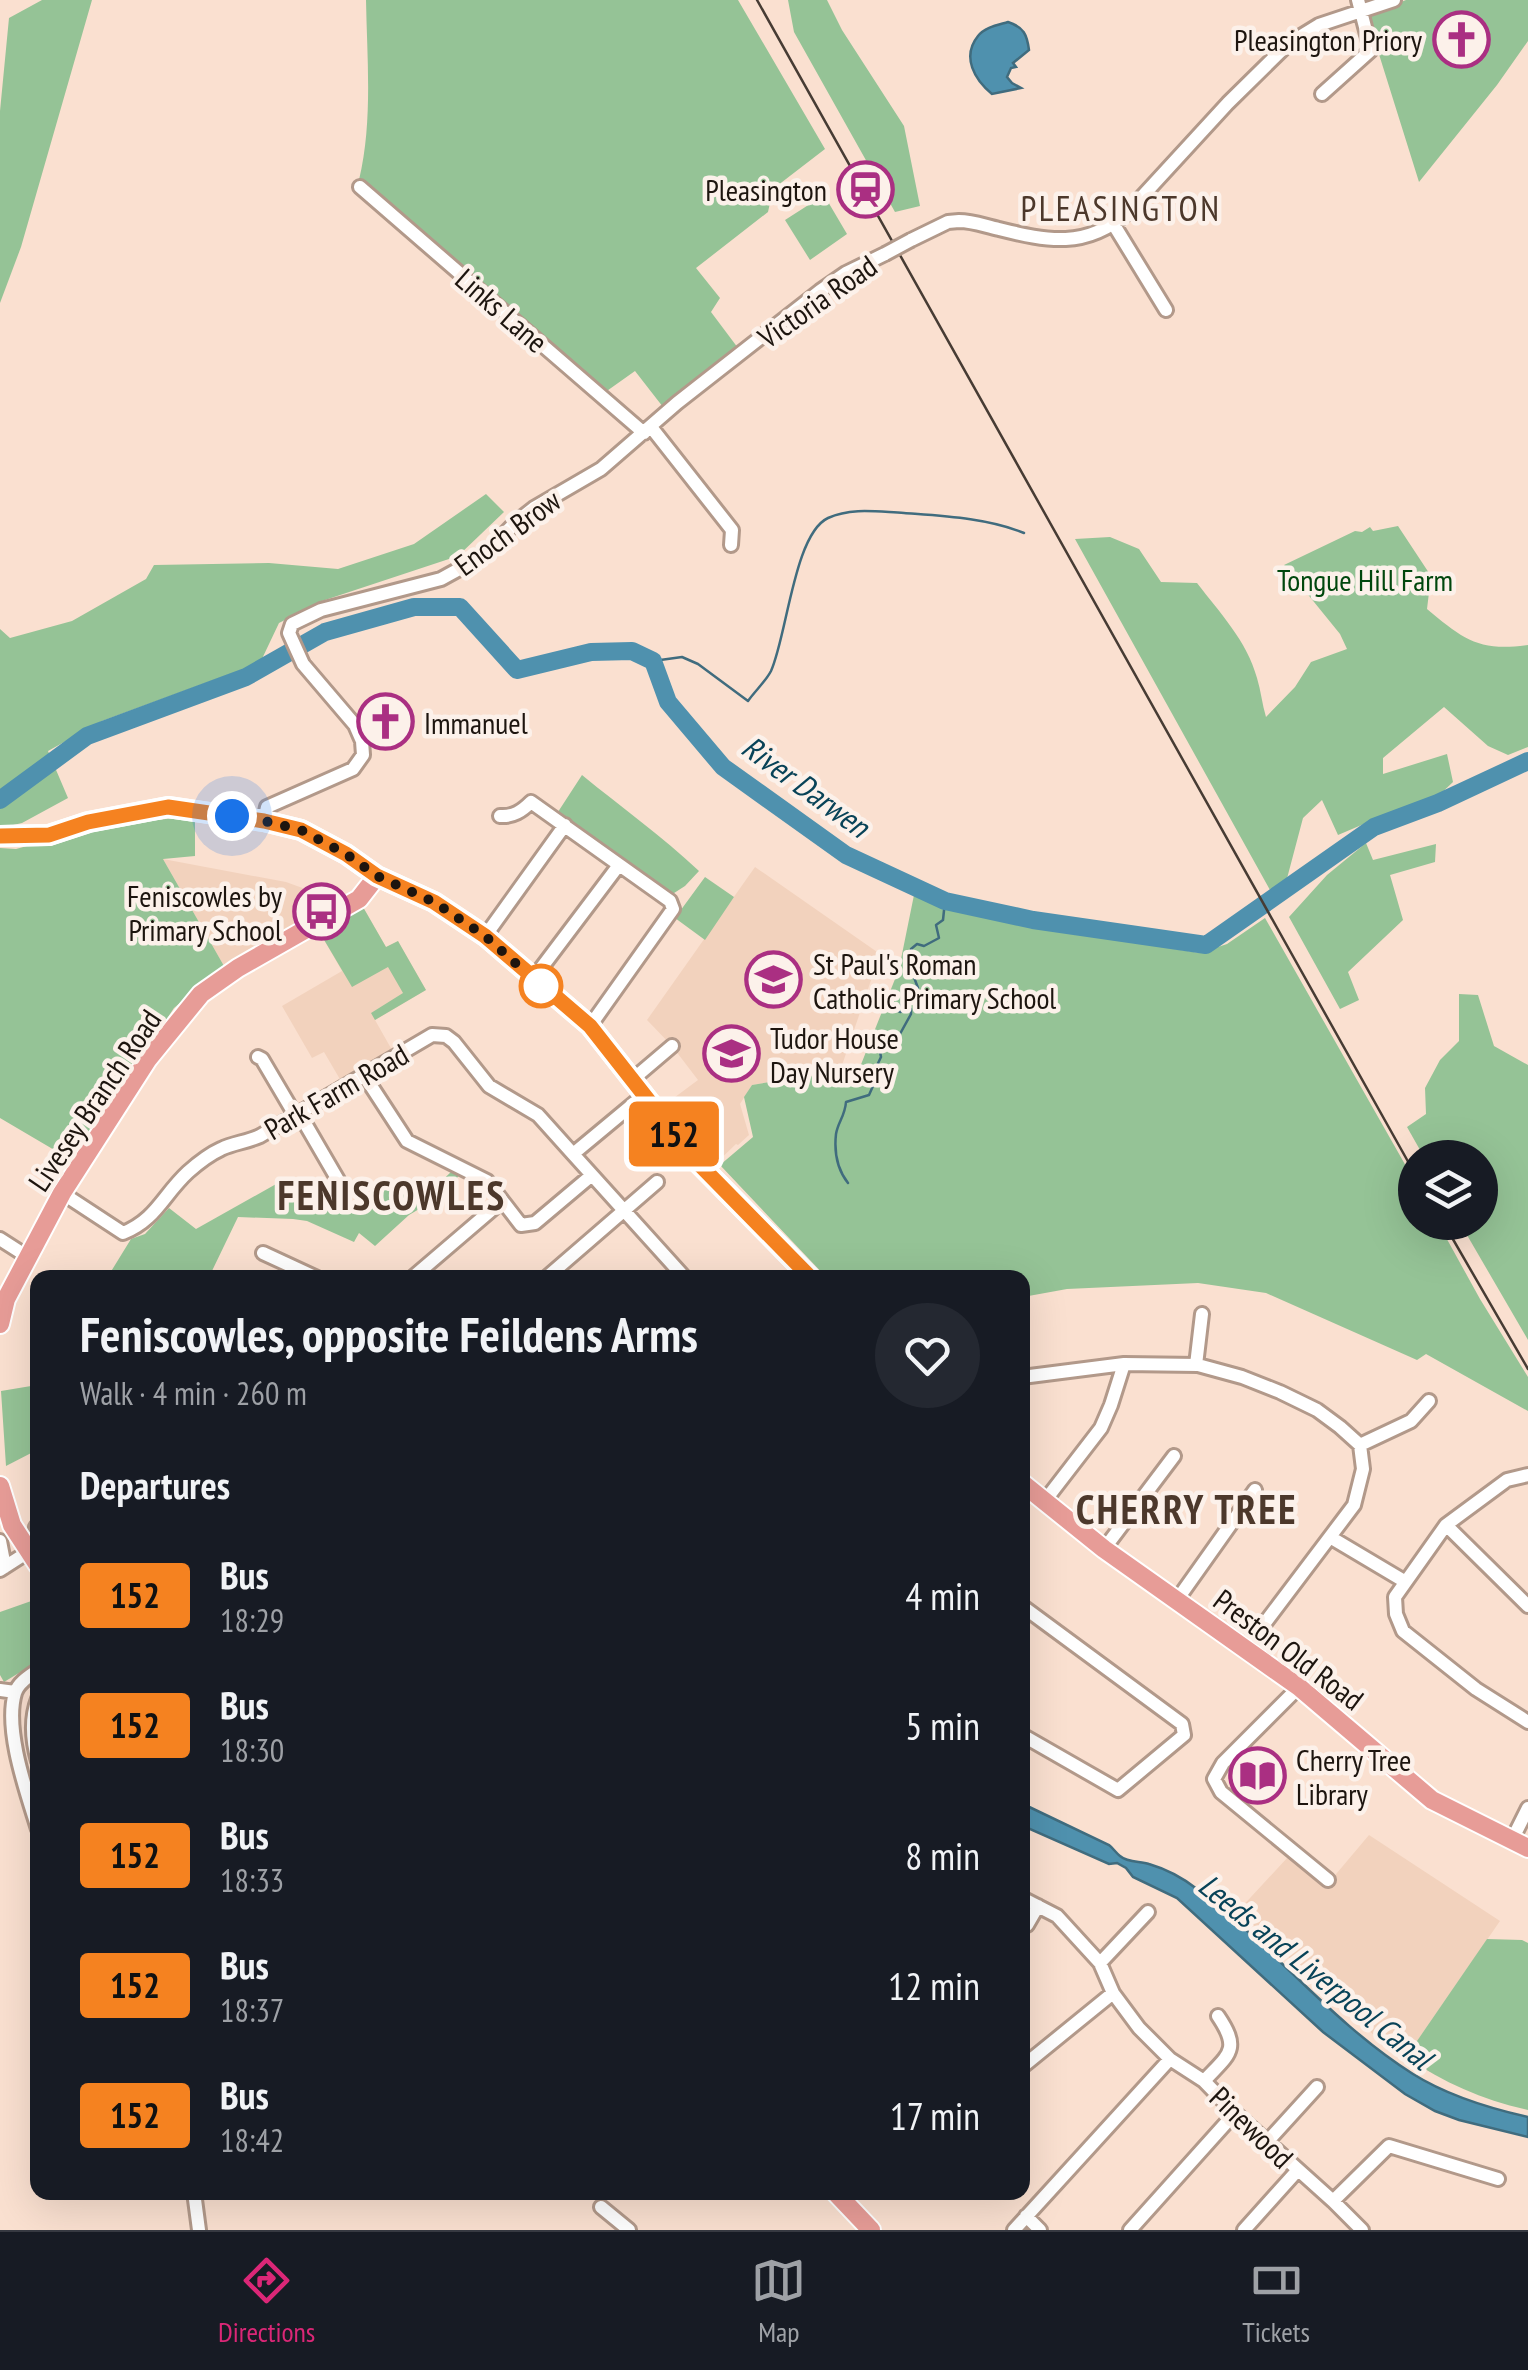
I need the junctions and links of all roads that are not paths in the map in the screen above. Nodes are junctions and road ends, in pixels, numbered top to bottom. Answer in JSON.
{"nodes":[{"id":1,"x":1394,"y":0,"type":"edge"},
{"id":2,"x":1360,"y":6,"type":"edge"},
{"id":3,"x":1322,"y":94,"type":"dead end"},
{"id":4,"x":360,"y":187,"type":"dead end"},
{"id":5,"x":1114,"y":224,"type":"junction"},
{"id":6,"x":1166,"y":310,"type":"dead end"},
{"id":7,"x":696,"y":389,"type":"joint"},
{"id":8,"x":647,"y":430,"type":"junction"},
{"id":9,"x":731,"y":545,"type":"dead end"},
{"id":10,"x":500,"y":816,"type":"dead end"},
{"id":11,"x":264,"y":821,"type":"junction"},
{"id":12,"x":565,"y":825,"type":"junction"},
{"id":13,"x":0,"y":836,"type":"edge"},
{"id":14,"x":619,"y":865,"type":"junction"},
{"id":15,"x":377,"y":876,"type":"junction"},
{"id":16,"x":492,"y":928,"type":"dead end"},
{"id":17,"x":533,"y":978,"type":"junction"},
{"id":18,"x":590,"y":1026,"type":"junction"},
{"id":19,"x":672,"y":1046,"type":"dead end"},
{"id":20,"x":258,"y":1057,"type":"dead end"},
{"id":21,"x":364,"y":1075,"type":"junction"},
{"id":22,"x":638,"y":1087,"type":"junction"},
{"id":23,"x":297,"y":1114,"type":"junction"},
{"id":24,"x":574,"y":1154,"type":"junction"},
{"id":25,"x":592,"y":1175,"type":"junction"},
{"id":26,"x":338,"y":1180,"type":"dead end"},
{"id":27,"x":658,"y":1182,"type":"dead end"},
{"id":28,"x":62,"y":1194,"type":"junction"},
{"id":29,"x":502,"y":1201,"type":"junction"},
{"id":30,"x":625,"y":1209,"type":"junction"},
{"id":31,"x":0,"y":1239,"type":"edge"},
{"id":32,"x":262,"y":1252,"type":"dead end"},
{"id":33,"x":28,"y":1257,"type":"junction"},
{"id":34,"x":300,"y":1270,"type":"edge"},
{"id":35,"x":421,"y":1270,"type":"edge"},
{"id":36,"x":555,"y":1270,"type":"edge"},
{"id":37,"x":678,"y":1270,"type":"edge"},
{"id":38,"x":802,"y":1270,"type":"edge"},
{"id":39,"x":1202,"y":1314,"type":"dead end"},
{"id":40,"x":0,"y":1324,"type":"edge"},
{"id":41,"x":1124,"y":1364,"type":"junction"},
{"id":42,"x":1196,"y":1366,"type":"junction"},
{"id":43,"x":1030,"y":1376,"type":"edge"},
{"id":44,"x":1429,"y":1401,"type":"dead end"},
{"id":45,"x":1360,"y":1445,"type":"junction"},
{"id":46,"x":1174,"y":1456,"type":"dead end"},
{"id":47,"x":1528,"y":1475,"type":"edge"},
{"id":48,"x":0,"y":1486,"type":"edge"},
{"id":49,"x":1030,"y":1490,"type":"edge"},
{"id":50,"x":1254,"y":1490,"type":"dead end"},
{"id":51,"x":1044,"y":1502,"type":"junction"},
{"id":52,"x":1446,"y":1525,"type":"junction"},
{"id":53,"x":1330,"y":1537,"type":"junction"},
{"id":54,"x":0,"y":1541,"type":"edge"},
{"id":55,"x":1104,"y":1549,"type":"junction"},
{"id":56,"x":30,"y":1556,"type":"edge"},
{"id":57,"x":30,"y":1560,"type":"edge"},
{"id":58,"x":2,"y":1568,"type":"edge"},
{"id":59,"x":1404,"y":1581,"type":"junction"},
{"id":60,"x":1178,"y":1600,"type":"junction"},
{"id":61,"x":1528,"y":1606,"type":"edge"},
{"id":62,"x":1030,"y":1612,"type":"edge"},
{"id":63,"x":1246,"y":1648,"type":"junction"},
{"id":64,"x":30,"y":1676,"type":"edge"},
{"id":65,"x":1299,"y":1686,"type":"junction"},
{"id":66,"x":0,"y":1690,"type":"edge"},
{"id":67,"x":15,"y":1692,"type":"junction"},
{"id":68,"x":1528,"y":1722,"type":"edge"},
{"id":69,"x":1030,"y":1740,"type":"edge"},
{"id":70,"x":30,"y":1803,"type":"edge"},
{"id":71,"x":1528,"y":1808,"type":"edge"},
{"id":72,"x":1520,"y":1844,"type":"edge"},
{"id":73,"x":1328,"y":1880,"type":"dead end"},
{"id":74,"x":1030,"y":1902,"type":"edge"},
{"id":75,"x":1038,"y":1906,"type":"junction"},
{"id":76,"x":1148,"y":1912,"type":"dead end"},
{"id":77,"x":1030,"y":1920,"type":"edge"},
{"id":78,"x":1100,"y":1963,"type":"junction"},
{"id":79,"x":1113,"y":1993,"type":"junction"},
{"id":80,"x":1218,"y":2016,"type":"dead end"},
{"id":81,"x":1170,"y":2060,"type":"junction"},
{"id":82,"x":1030,"y":2061,"type":"edge"},
{"id":83,"x":1204,"y":2081,"type":"junction"},
{"id":84,"x":1317,"y":2088,"type":"dead end"},
{"id":85,"x":1235,"y":2113,"type":"junction"},
{"id":86,"x":1268,"y":2142,"type":"junction"},
{"id":87,"x":1298,"y":2171,"type":"junction"},
{"id":88,"x":1498,"y":2179,"type":"dead end"},
{"id":89,"x":195,"y":2200,"type":"edge"},
{"id":90,"x":843,"y":2200,"type":"edge"},
{"id":91,"x":1333,"y":2200,"type":"junction"},
{"id":92,"x":601,"y":2207,"type":"dead end"},
{"id":93,"x":1026,"y":2216,"type":"junction"},
{"id":94,"x":1358,"y":2229,"type":"edge"},
{"id":95,"x":199,"y":2230,"type":"edge"},
{"id":96,"x":629,"y":2230,"type":"edge"},
{"id":97,"x":871,"y":2230,"type":"edge"},
{"id":98,"x":1014,"y":2230,"type":"edge"},
{"id":99,"x":1040,"y":2230,"type":"edge"},
{"id":100,"x":1130,"y":2230,"type":"edge"},
{"id":101,"x":1244,"y":2230,"type":"edge"}],
"edges":[{"from":1,"to":2,"type":"street","name":"Victoria Road"},
{"from":2,"to":3,"type":"street"},
{"from":2,"to":5,"type":"street","name":"Victoria Road"},
{"from":4,"to":8,"type":"street","name":"Links Lane"},
{"from":5,"to":6,"type":"street"},
{"from":5,"to":7,"type":"street","name":"Victoria Road","bridge":true},
{"from":7,"to":8,"type":"street","name":"Enoch Brow"},
{"from":8,"to":9,"type":"street","name":"Links Lane"},
{"from":8,"to":11,"type":"street","name":"Enoch Brow"},
{"from":10,"to":12,"type":"street"},
{"from":11,"to":13,"type":"main road"},
{"from":11,"to":15,"type":"main road"},
{"from":12,"to":14,"type":"street"},
{"from":12,"to":16,"type":"street"},
{"from":14,"to":17,"type":"street"},
{"from":14,"to":18,"type":"street"},
{"from":15,"to":17,"type":"main road"},
{"from":15,"to":28,"type":"main road","name":"Livesey Branch Road"},
{"from":17,"to":18,"type":"main road"},
{"from":18,"to":22,"type":"main road"},
{"from":19,"to":22,"type":"street"},
{"from":20,"to":23,"type":"street"},
{"from":21,"to":23,"type":"street","name":"Park Farm Road"},
{"from":21,"to":24,"type":"street","name":"Park Farm Road"},
{"from":21,"to":29,"type":"street"},
{"from":22,"to":24,"type":"street"},
{"from":22,"to":38,"type":"main road"},
{"from":23,"to":26,"type":"street"},
{"from":23,"to":28,"type":"street","name":"Park Farm Road"},
{"from":24,"to":25,"type":"street"},
{"from":25,"to":29,"type":"street"},
{"from":25,"to":30,"type":"street"},
{"from":27,"to":30,"type":"street"},
{"from":28,"to":33,"type":"main road","name":"Livesey Branch Road"},
{"from":29,"to":35,"type":"street"},
{"from":30,"to":36,"type":"street"},
{"from":30,"to":37,"type":"street"},
{"from":31,"to":33,"type":"street"},
{"from":32,"to":34,"type":"street"},
{"from":33,"to":40,"type":"main road","name":"Livesey Branch Road"},
{"from":39,"to":42,"type":"street"},
{"from":41,"to":42,"type":"street"},
{"from":41,"to":43,"type":"street"},
{"from":41,"to":51,"type":"street"},
{"from":42,"to":45,"type":"street"},
{"from":44,"to":45,"type":"street"},
{"from":45,"to":53,"type":"street"},
{"from":46,"to":55,"type":"street"},
{"from":47,"to":52,"type":"street"},
{"from":48,"to":56,"type":"main road"},
{"from":49,"to":51,"type":"main road","name":"Preston Old Road"},
{"from":50,"to":60,"type":"street"},
{"from":51,"to":55,"type":"main road","name":"Preston Old Road"},
{"from":52,"to":59,"type":"street"},
{"from":52,"to":61,"type":"street"},
{"from":53,"to":59,"type":"street"},
{"from":53,"to":63,"type":"street"},
{"from":54,"to":58,"type":"street"},
{"from":55,"to":60,"type":"main road","name":"Preston Old Road"},
{"from":57,"to":58,"type":"street"},
{"from":59,"to":68,"type":"street"},
{"from":60,"to":63,"type":"main road","name":"Preston Old Road"},
{"from":62,"to":69,"type":"street"},
{"from":63,"to":65,"type":"main road","name":"Preston Old Road"},
{"from":64,"to":67,"type":"street"},
{"from":65,"to":72,"type":"main road","name":"Preston Old Road"},
{"from":65,"to":73,"type":"street"},
{"from":66,"to":67,"type":"street"},
{"from":67,"to":70,"type":"street"},
{"from":71,"to":72,"type":"street"},
{"from":74,"to":75,"type":"street","name":"Pinewood"},
{"from":75,"to":77,"type":"street"},
{"from":75,"to":78,"type":"street","name":"Pinewood"},
{"from":76,"to":78,"type":"street"},
{"from":78,"to":79,"type":"street","name":"Pinewood"},
{"from":79,"to":81,"type":"street","name":"Pinewood"},
{"from":79,"to":82,"type":"street"},
{"from":80,"to":83,"type":"street"},
{"from":81,"to":83,"type":"street","name":"Pinewood"},
{"from":81,"to":93,"type":"street"},
{"from":83,"to":85,"type":"street","name":"Pinewood"},
{"from":84,"to":86,"type":"street"},
{"from":85,"to":86,"type":"street","name":"Pinewood"},
{"from":85,"to":100,"type":"street"},
{"from":86,"to":87,"type":"street","name":"Pinewood"},
{"from":87,"to":91,"type":"street","name":"Pinewood"},
{"from":87,"to":101,"type":"street"},
{"from":88,"to":91,"type":"street"},
{"from":89,"to":95,"type":"street"},
{"from":90,"to":97,"type":"main road"},
{"from":91,"to":94,"type":"street","name":"Pinewood"},
{"from":92,"to":96,"type":"street"},
{"from":93,"to":98,"type":"street"},
{"from":93,"to":99,"type":"street"}]}
